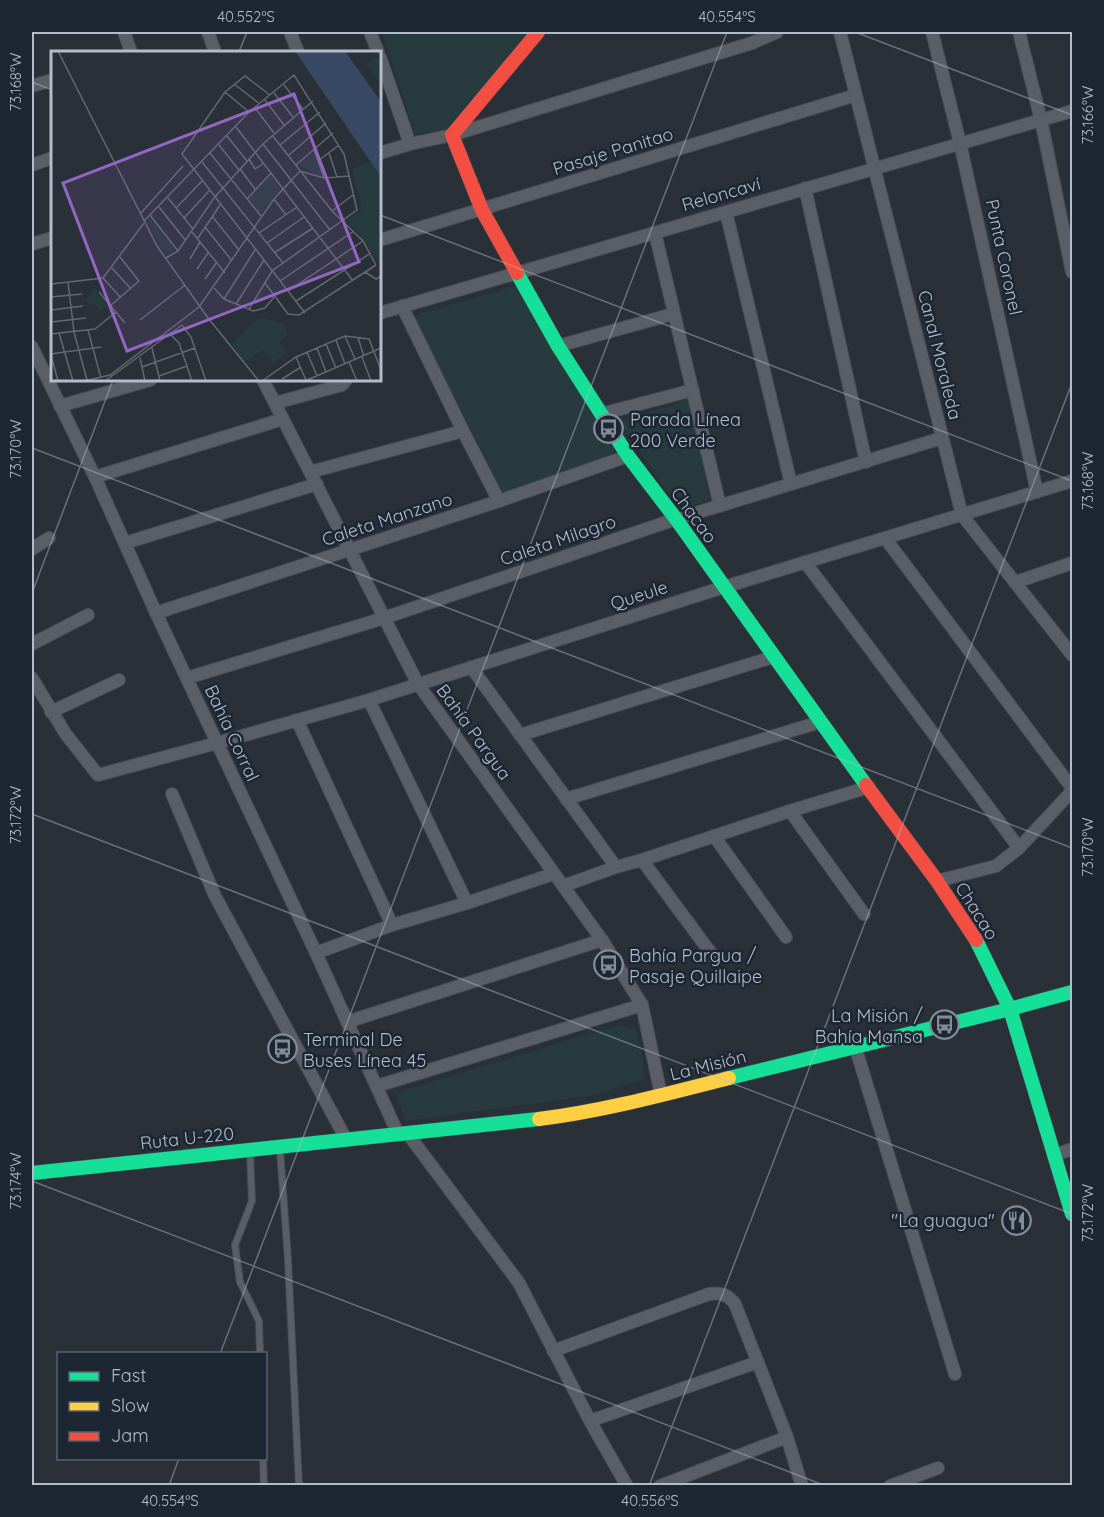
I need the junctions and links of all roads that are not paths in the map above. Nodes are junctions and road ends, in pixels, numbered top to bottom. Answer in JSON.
{"nodes":[{"id":1,"x":124,"y":32,"type":"edge"},
{"id":2,"x":208,"y":32,"type":"edge"},
{"id":3,"x":290,"y":32,"type":"edge"},
{"id":4,"x":370,"y":32,"type":"edge"},
{"id":5,"x":538,"y":32,"type":"edge"},
{"id":6,"x":777,"y":32,"type":"edge"},
{"id":7,"x":840,"y":32,"type":"edge"},
{"id":8,"x":932,"y":32,"type":"edge"},
{"id":9,"x":1019,"y":32,"type":"edge"},
{"id":10,"x":750,"y":37,"type":"edge"},
{"id":11,"x":131,"y":51,"type":"edge"},
{"id":12,"x":215,"y":51,"type":"edge"},
{"id":13,"x":298,"y":51,"type":"edge"},
{"id":14,"x":378,"y":51,"type":"edge"},
{"id":15,"x":381,"y":60,"type":"edge"},
{"id":16,"x":51,"y":80,"type":"edge"},
{"id":17,"x":32,"y":86,"type":"edge"},
{"id":18,"x":856,"y":95,"type":"junction"},
{"id":19,"x":1072,"y":111,"type":"edge"},
{"id":20,"x":1041,"y":120,"type":"junction"},
{"id":21,"x":452,"y":135,"type":"junction"},
{"id":22,"x":960,"y":143,"type":"junction"},
{"id":23,"x":410,"y":144,"type":"junction"},
{"id":24,"x":381,"y":153,"type":"edge"},
{"id":25,"x":51,"y":158,"type":"edge"},
{"id":26,"x":32,"y":165,"type":"edge"},
{"id":27,"x":875,"y":168,"type":"junction"},
{"id":28,"x":806,"y":188,"type":"junction"},
{"id":29,"x":482,"y":210,"type":"junction"},
{"id":30,"x":726,"y":212,"type":"junction"},
{"id":31,"x":655,"y":232,"type":"junction"},
{"id":32,"x":51,"y":238,"type":"edge"},
{"id":33,"x":381,"y":240,"type":"edge"},
{"id":34,"x":32,"y":244,"type":"edge"},
{"id":35,"x":517,"y":272,"type":"junction"},
{"id":36,"x":1072,"y":272,"type":"edge"},
{"id":37,"x":402,"y":306,"type":"junction"},
{"id":38,"x":381,"y":313,"type":"edge"},
{"id":39,"x":673,"y":314,"type":"junction"},
{"id":40,"x":558,"y":346,"type":"junction"},
{"id":41,"x":32,"y":347,"type":"edge"},
{"id":42,"x":147,"y":381,"type":"edge"},
{"id":43,"x":264,"y":381,"type":"edge"},
{"id":44,"x":345,"y":381,"type":"edge"},
{"id":45,"x":693,"y":390,"type":"junction"},
{"id":46,"x":275,"y":402,"type":"junction"},
{"id":47,"x":60,"y":406,"type":"junction"},
{"id":48,"x":602,"y":414,"type":"junction"},
{"id":49,"x":283,"y":419,"type":"junction"},
{"id":50,"x":463,"y":431,"type":"junction"},
{"id":51,"x":942,"y":438,"type":"junction"},
{"id":52,"x":628,"y":456,"type":"junction"},
{"id":53,"x":866,"y":462,"type":"junction"},
{"id":54,"x":310,"y":472,"type":"junction"},
{"id":55,"x":95,"y":477,"type":"junction"},
{"id":56,"x":1072,"y":481,"type":"edge"},
{"id":57,"x":317,"y":484,"type":"junction"},
{"id":58,"x":791,"y":484,"type":"junction"},
{"id":59,"x":1037,"y":492,"type":"junction"},
{"id":60,"x":500,"y":501,"type":"junction"},
{"id":61,"x":720,"y":506,"type":"junction"},
{"id":62,"x":962,"y":515,"type":"junction"},
{"id":63,"x":676,"y":519,"type":"junction"},
{"id":64,"x":49,"y":538,"type":"dead end"},
{"id":65,"x":885,"y":538,"type":"junction"},
{"id":66,"x":125,"y":543,"type":"junction"},
{"id":67,"x":32,"y":549,"type":"edge"},
{"id":68,"x":350,"y":550,"type":"junction"},
{"id":69,"x":805,"y":562,"type":"junction"},
{"id":70,"x":1072,"y":563,"type":"edge"},
{"id":71,"x":1016,"y":582,"type":"junction"},
{"id":72,"x":724,"y":587,"type":"junction"},
{"id":73,"x":156,"y":613,"type":"junction"},
{"id":74,"x":88,"y":615,"type":"dead end"},
{"id":75,"x":384,"y":618,"type":"junction"},
{"id":76,"x":32,"y":644,"type":"edge"},
{"id":77,"x":1072,"y":655,"type":"edge"},
{"id":78,"x":774,"y":657,"type":"junction"},
{"id":79,"x":471,"y":667,"type":"junction"},
{"id":80,"x":32,"y":678,"type":"edge"},
{"id":81,"x":187,"y":678,"type":"junction"},
{"id":82,"x":119,"y":680,"type":"dead end"},
{"id":83,"x":418,"y":684,"type":"junction"},
{"id":84,"x":369,"y":700,"type":"junction"},
{"id":85,"x":51,"y":712,"type":"junction"},
{"id":86,"x":297,"y":720,"type":"junction"},
{"id":87,"x":820,"y":722,"type":"junction"},
{"id":88,"x":520,"y":735,"type":"junction"},
{"id":89,"x":217,"y":743,"type":"junction"},
{"id":90,"x":869,"y":787,"type":"junction"},
{"id":91,"x":1072,"y":789,"type":"edge"},
{"id":92,"x":172,"y":794,"type":"dead end"},
{"id":93,"x":566,"y":799,"type":"junction"},
{"id":94,"x":790,"y":812,"type":"junction"},
{"id":95,"x":714,"y":836,"type":"junction"},
{"id":96,"x":1019,"y":848,"type":"junction"},
{"id":97,"x":642,"y":860,"type":"junction"},
{"id":98,"x":616,"y":867,"type":"junction"},
{"id":99,"x":554,"y":874,"type":"junction"},
{"id":100,"x":937,"y":881,"type":"junction"},
{"id":101,"x":563,"y":886,"type":"junction"},
{"id":102,"x":466,"y":903,"type":"junction"},
{"id":103,"x":864,"y":914,"type":"dead end"},
{"id":104,"x":392,"y":925,"type":"junction"},
{"id":105,"x":786,"y":937,"type":"dead end"},
{"id":106,"x":602,"y":940,"type":"junction"},
{"id":107,"x":316,"y":953,"type":"junction"},
{"id":108,"x":713,"y":956,"type":"dead end"},
{"id":109,"x":1072,"y":992,"type":"edge"},
{"id":110,"x":642,"y":1005,"type":"junction"},
{"id":111,"x":1010,"y":1009,"type":"junction"},
{"id":112,"x":347,"y":1022,"type":"junction"},
{"id":113,"x":855,"y":1046,"type":"junction"},
{"id":114,"x":377,"y":1086,"type":"junction"},
{"id":115,"x":661,"y":1095,"type":"junction"},
{"id":116,"x":403,"y":1134,"type":"junction"},
{"id":117,"x":346,"y":1139,"type":"junction"},
{"id":118,"x":280,"y":1146,"type":"junction"},
{"id":119,"x":250,"y":1149,"type":"junction"},
{"id":120,"x":1072,"y":1149,"type":"edge"},
{"id":121,"x":1055,"y":1155,"type":"junction"},
{"id":122,"x":32,"y":1173,"type":"edge"},
{"id":123,"x":1072,"y":1214,"type":"edge"},
{"id":124,"x":554,"y":1351,"type":"junction"},
{"id":125,"x":260,"y":1352,"type":"edge"},
{"id":126,"x":758,"y":1362,"type":"junction"},
{"id":127,"x":956,"y":1374,"type":"dead end"},
{"id":128,"x":590,"y":1421,"type":"junction"},
{"id":129,"x":787,"y":1437,"type":"junction"},
{"id":130,"x":263,"y":1460,"type":"edge"},
{"id":131,"x":938,"y":1467,"type":"dead end"},
{"id":132,"x":264,"y":1485,"type":"edge"},
{"id":133,"x":299,"y":1485,"type":"edge"},
{"id":134,"x":627,"y":1485,"type":"edge"},
{"id":135,"x":660,"y":1485,"type":"edge"},
{"id":136,"x":802,"y":1485,"type":"edge"},
{"id":137,"x":890,"y":1485,"type":"edge"}],
"edges":[{"from":1,"to":11,"type":"street"},
{"from":2,"to":12,"type":"street"},
{"from":3,"to":13,"type":"street"},
{"from":4,"to":14,"type":"street"},
{"from":5,"to":21,"type":"street"},
{"from":6,"to":10,"type":"street"},
{"from":7,"to":18,"type":"street","name":"Canal Moraleda"},
{"from":8,"to":22,"type":"street","name":"Punta Coronel"},
{"from":9,"to":20,"type":"street"},
{"from":10,"to":21,"type":"street"},
{"from":15,"to":23,"type":"street"},
{"from":16,"to":17,"type":"street"},
{"from":18,"to":27,"type":"street","name":"Canal Moraleda"},
{"from":18,"to":29,"type":"street","name":"Pasaje Panitao"},
{"from":19,"to":20,"type":"street","name":"Reloncaví"},
{"from":20,"to":22,"type":"street","name":"Reloncaví"},
{"from":20,"to":36,"type":"street"},
{"from":21,"to":23,"type":"street"},
{"from":21,"to":29,"type":"street","name":"Chacao"},
{"from":22,"to":27,"type":"street","name":"Reloncaví"},
{"from":22,"to":59,"type":"street","name":"Punta Coronel"},
{"from":23,"to":24,"type":"street"},
{"from":25,"to":26,"type":"street"},
{"from":27,"to":28,"type":"street","name":"Reloncaví"},
{"from":27,"to":51,"type":"street","name":"Canal Moraleda"},
{"from":28,"to":30,"type":"street","name":"Reloncaví"},
{"from":28,"to":53,"type":"street"},
{"from":29,"to":33,"type":"street","name":"Pasaje Panitao"},
{"from":29,"to":35,"type":"street","name":"Chacao"},
{"from":30,"to":31,"type":"street","name":"Reloncaví"},
{"from":30,"to":58,"type":"street"},
{"from":31,"to":35,"type":"street","name":"Reloncaví"},
{"from":31,"to":39,"type":"street"},
{"from":32,"to":34,"type":"street"},
{"from":35,"to":37,"type":"street","name":"Reloncaví"},
{"from":35,"to":40,"type":"street","name":"Chacao"},
{"from":37,"to":38,"type":"street","name":"Reloncaví"},
{"from":37,"to":50,"type":"street"},
{"from":39,"to":40,"type":"street"},
{"from":39,"to":45,"type":"street"},
{"from":40,"to":48,"type":"street","name":"Chacao"},
{"from":41,"to":47,"type":"street","name":"Bahía Corral"},
{"from":42,"to":47,"type":"street"},
{"from":43,"to":46,"type":"street","name":"Bahía Pargua"},
{"from":44,"to":46,"type":"street"},
{"from":45,"to":48,"type":"street"},
{"from":45,"to":61,"type":"street"},
{"from":46,"to":49,"type":"street","name":"Bahía Pargua"},
{"from":47,"to":55,"type":"street","name":"Bahía Corral"},
{"from":48,"to":52,"type":"street","name":"Chacao"},
{"from":49,"to":54,"type":"street","name":"Bahía Pargua"},
{"from":49,"to":55,"type":"street"},
{"from":50,"to":54,"type":"street"},
{"from":50,"to":60,"type":"street"},
{"from":51,"to":53,"type":"street","name":"Caleta Milagro"},
{"from":51,"to":62,"type":"street","name":"Canal Moraleda"},
{"from":52,"to":60,"type":"street","name":"Caleta Manzano"},
{"from":52,"to":63,"type":"street","name":"Chacao"},
{"from":53,"to":58,"type":"street","name":"Caleta Milagro"},
{"from":54,"to":57,"type":"street","name":"Bahía Pargua"},
{"from":55,"to":66,"type":"street","name":"Bahía Corral"},
{"from":56,"to":59,"type":"street","name":"Queule"},
{"from":57,"to":66,"type":"street"},
{"from":57,"to":68,"type":"street","name":"Bahía Pargua"},
{"from":58,"to":61,"type":"street","name":"Caleta Milagro"},
{"from":59,"to":62,"type":"street","name":"Queule"},
{"from":60,"to":68,"type":"street","name":"Caleta Manzano"},
{"from":61,"to":63,"type":"street","name":"Caleta Milagro"},
{"from":62,"to":65,"type":"street","name":"Queule"},
{"from":62,"to":71,"type":"street","name":"Canal Moraleda"},
{"from":63,"to":72,"type":"street","name":"Chacao"},
{"from":63,"to":75,"type":"street","name":"Caleta Milagro"},
{"from":64,"to":67,"type":"street"},
{"from":65,"to":69,"type":"street","name":"Queule"},
{"from":65,"to":91,"type":"street"},
{"from":66,"to":73,"type":"street","name":"Bahía Corral"},
{"from":68,"to":73,"type":"street","name":"Caleta Manzano"},
{"from":68,"to":75,"type":"street","name":"Bahía Pargua"},
{"from":69,"to":72,"type":"street","name":"Queule"},
{"from":69,"to":96,"type":"street"},
{"from":70,"to":71,"type":"street"},
{"from":71,"to":77,"type":"street","name":"Canal Moraleda"},
{"from":72,"to":78,"type":"street","name":"Chacao"},
{"from":72,"to":79,"type":"street","name":"Queule"},
{"from":73,"to":81,"type":"street","name":"Bahía Corral"},
{"from":74,"to":76,"type":"street"},
{"from":75,"to":81,"type":"street","name":"Caleta Milagro"},
{"from":75,"to":83,"type":"street","name":"Bahía Pargua"},
{"from":78,"to":87,"type":"street","name":"Chacao"},
{"from":78,"to":88,"type":"street"},
{"from":79,"to":83,"type":"street","name":"Queule"},
{"from":79,"to":88,"type":"street"},
{"from":80,"to":85,"type":"street"},
{"from":81,"to":89,"type":"street","name":"Bahía Corral"},
{"from":82,"to":85,"type":"street"},
{"from":83,"to":84,"type":"street","name":"Queule"},
{"from":83,"to":99,"type":"street","name":"Bahía Pargua"},
{"from":84,"to":86,"type":"street","name":"Queule"},
{"from":84,"to":102,"type":"street"},
{"from":85,"to":89,"type":"street","name":"Queule"},
{"from":86,"to":89,"type":"street","name":"Queule"},
{"from":86,"to":104,"type":"street"},
{"from":87,"to":90,"type":"street","name":"Chacao"},
{"from":87,"to":93,"type":"street"},
{"from":88,"to":93,"type":"street"},
{"from":89,"to":107,"type":"street","name":"Bahía Corral"},
{"from":90,"to":94,"type":"street"},
{"from":90,"to":100,"type":"street","name":"Chacao"},
{"from":91,"to":96,"type":"street"},
{"from":92,"to":117,"type":"street"},
{"from":93,"to":98,"type":"street"},
{"from":94,"to":95,"type":"street"},
{"from":94,"to":103,"type":"street"},
{"from":95,"to":97,"type":"street"},
{"from":95,"to":105,"type":"street"},
{"from":96,"to":100,"type":"street"},
{"from":97,"to":98,"type":"street"},
{"from":97,"to":108,"type":"street"},
{"from":98,"to":101,"type":"street"},
{"from":99,"to":101,"type":"street","name":"Bahía Pargua"},
{"from":99,"to":102,"type":"street"},
{"from":100,"to":111,"type":"street","name":"Chacao"},
{"from":101,"to":106,"type":"street","name":"Bahía Pargua"},
{"from":102,"to":104,"type":"street"},
{"from":104,"to":107,"type":"street"},
{"from":106,"to":110,"type":"street","name":"Bahía Pargua"},
{"from":106,"to":112,"type":"street"},
{"from":107,"to":112,"type":"street","name":"Bahía Corral"},
{"from":109,"to":111,"type":"street","name":"La Misión"},
{"from":110,"to":114,"type":"street"},
{"from":110,"to":115,"type":"street","name":"Bahía Pargua"},
{"from":111,"to":113,"type":"street","name":"La Misión"},
{"from":111,"to":121,"type":"street","name":"Chacao"},
{"from":112,"to":114,"type":"street","name":"Bahía Corral"},
{"from":113,"to":115,"type":"street","name":"La Misión"},
{"from":113,"to":127,"type":"street"},
{"from":114,"to":116,"type":"street","name":"Bahía Corral"},
{"from":115,"to":116,"type":"street","name":"La Misión"},
{"from":116,"to":117,"type":"street","name":"La Misión"},
{"from":116,"to":124,"type":"street","name":"Bahía Corral"},
{"from":117,"to":118,"type":"street","name":"Ruta U-220"},
{"from":118,"to":119,"type":"street","name":"Ruta U-220"},
{"from":118,"to":133,"type":"lane"},
{"from":119,"to":122,"type":"street","name":"Ruta U-220"},
{"from":119,"to":125,"type":"lane"},
{"from":120,"to":121,"type":"street"},
{"from":121,"to":123,"type":"street","name":"Chacao"},
{"from":124,"to":126,"type":"street"},
{"from":124,"to":128,"type":"street","name":"Bahía Corral"},
{"from":126,"to":128,"type":"street"},
{"from":126,"to":129,"type":"street"},
{"from":128,"to":134,"type":"street","name":"Bahía Corral"},
{"from":129,"to":135,"type":"street"},
{"from":129,"to":136,"type":"street"},
{"from":130,"to":132,"type":"lane"},
{"from":131,"to":137,"type":"street"}]}
